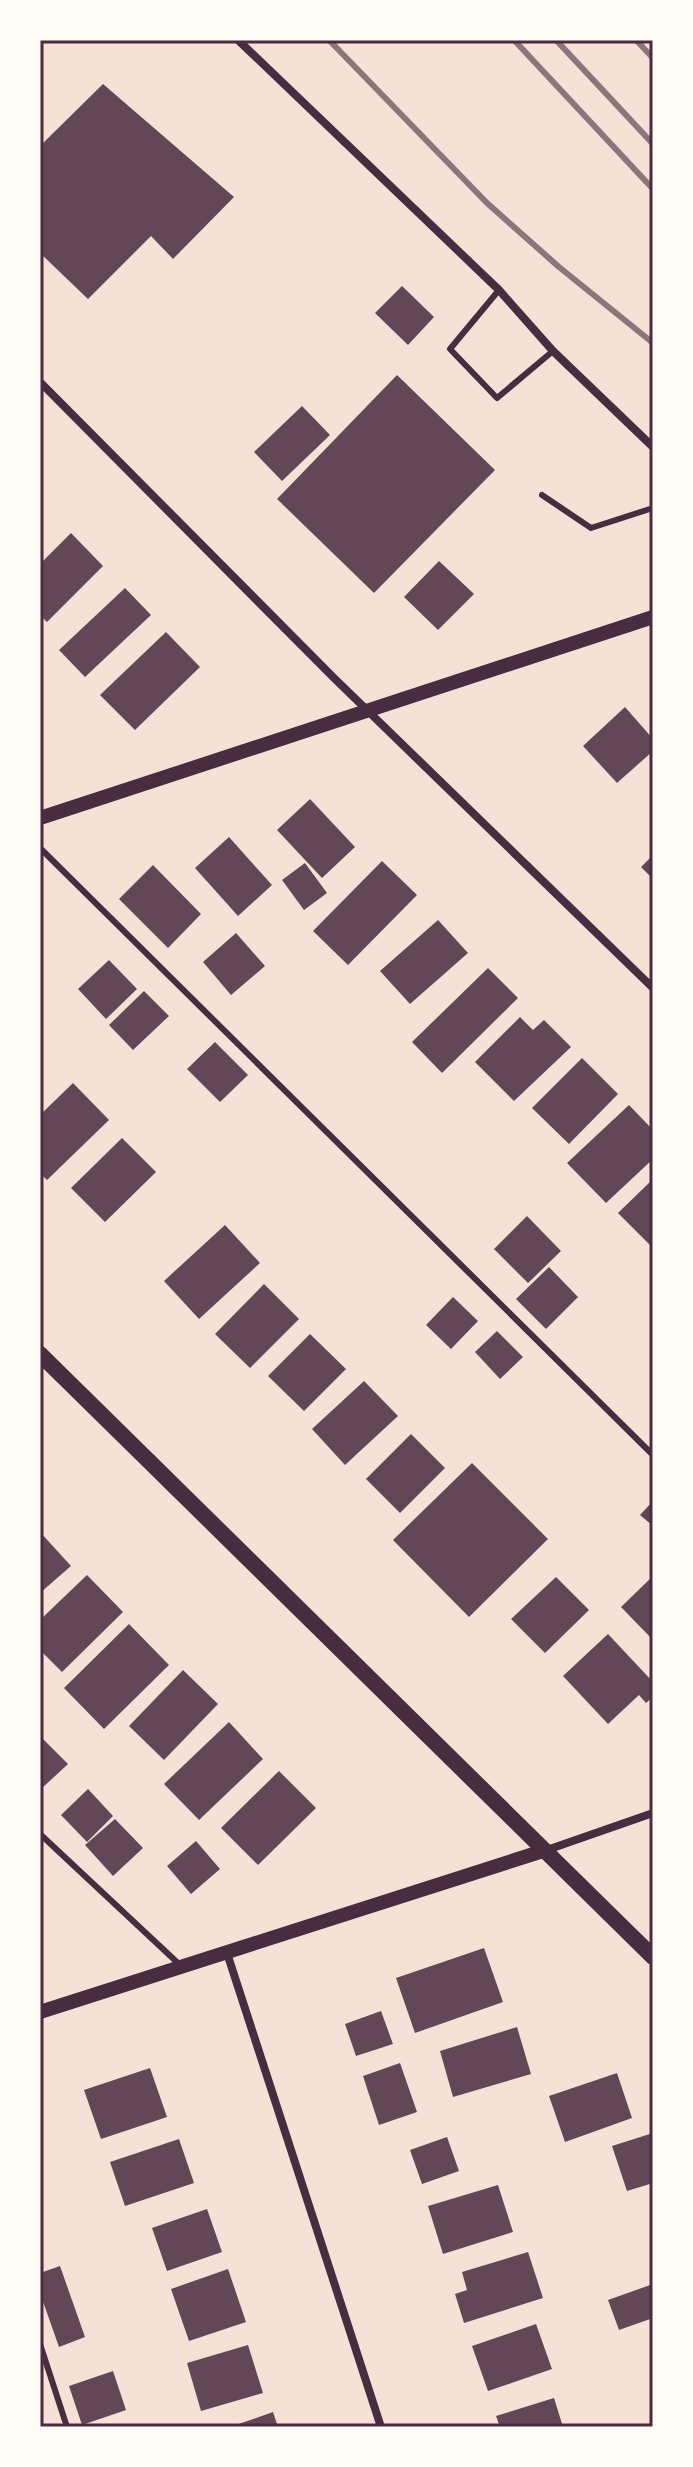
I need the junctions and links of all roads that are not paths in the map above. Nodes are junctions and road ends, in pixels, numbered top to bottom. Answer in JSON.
{"nodes":[{"id":1,"x":238,"y":40,"type":"edge"},
{"id":2,"x":499,"y":290,"type":"junction"},
{"id":3,"x":553,"y":351,"type":"junction"},
{"id":4,"x":40,"y":382,"type":"edge"},
{"id":5,"x":653,"y":447,"type":"edge"},
{"id":6,"x":542,"y":495,"type":"dead end"},
{"id":7,"x":653,"y":508,"type":"edge"},
{"id":8,"x":653,"y":617,"type":"edge"},
{"id":9,"x":367,"y":710,"type":"junction"},
{"id":10,"x":40,"y":818,"type":"edge"},
{"id":11,"x":40,"y":848,"type":"edge"},
{"id":12,"x":653,"y":988,"type":"edge"},
{"id":13,"x":40,"y":1354,"type":"edge"},
{"id":14,"x":653,"y":1455,"type":"edge"},
{"id":15,"x":653,"y":1813,"type":"edge"},
{"id":16,"x":40,"y":1834,"type":"edge"},
{"id":17,"x":543,"y":1851,"type":"junction"},
{"id":18,"x":227,"y":1953,"type":"junction"},
{"id":19,"x":653,"y":1957,"type":"edge"},
{"id":20,"x":183,"y":1967,"type":"junction"},
{"id":21,"x":40,"y":2012,"type":"edge"},
{"id":22,"x":40,"y":2344,"type":"edge"},
{"id":23,"x":67,"y":2427,"type":"edge"},
{"id":24,"x":381,"y":2427,"type":"edge"}],
"edges":[{"from":1,"to":2,"type":"street"},
{"from":2,"to":3,"type":"street"},
{"from":2,"to":3,"type":"lane"},
{"from":3,"to":5,"type":"street"},
{"from":4,"to":9,"type":"street"},
{"from":6,"to":7,"type":"lane"},
{"from":8,"to":9,"type":"street"},
{"from":9,"to":10,"type":"street"},
{"from":9,"to":12,"type":"street"},
{"from":11,"to":14,"type":"lane"},
{"from":13,"to":17,"type":"main road"},
{"from":15,"to":17,"type":"street"},
{"from":16,"to":20,"type":"lane"},
{"from":17,"to":18,"type":"street"},
{"from":17,"to":19,"type":"main road"},
{"from":18,"to":20,"type":"street"},
{"from":18,"to":24,"type":"street"},
{"from":20,"to":21,"type":"street"},
{"from":22,"to":23,"type":"lane"}]}
